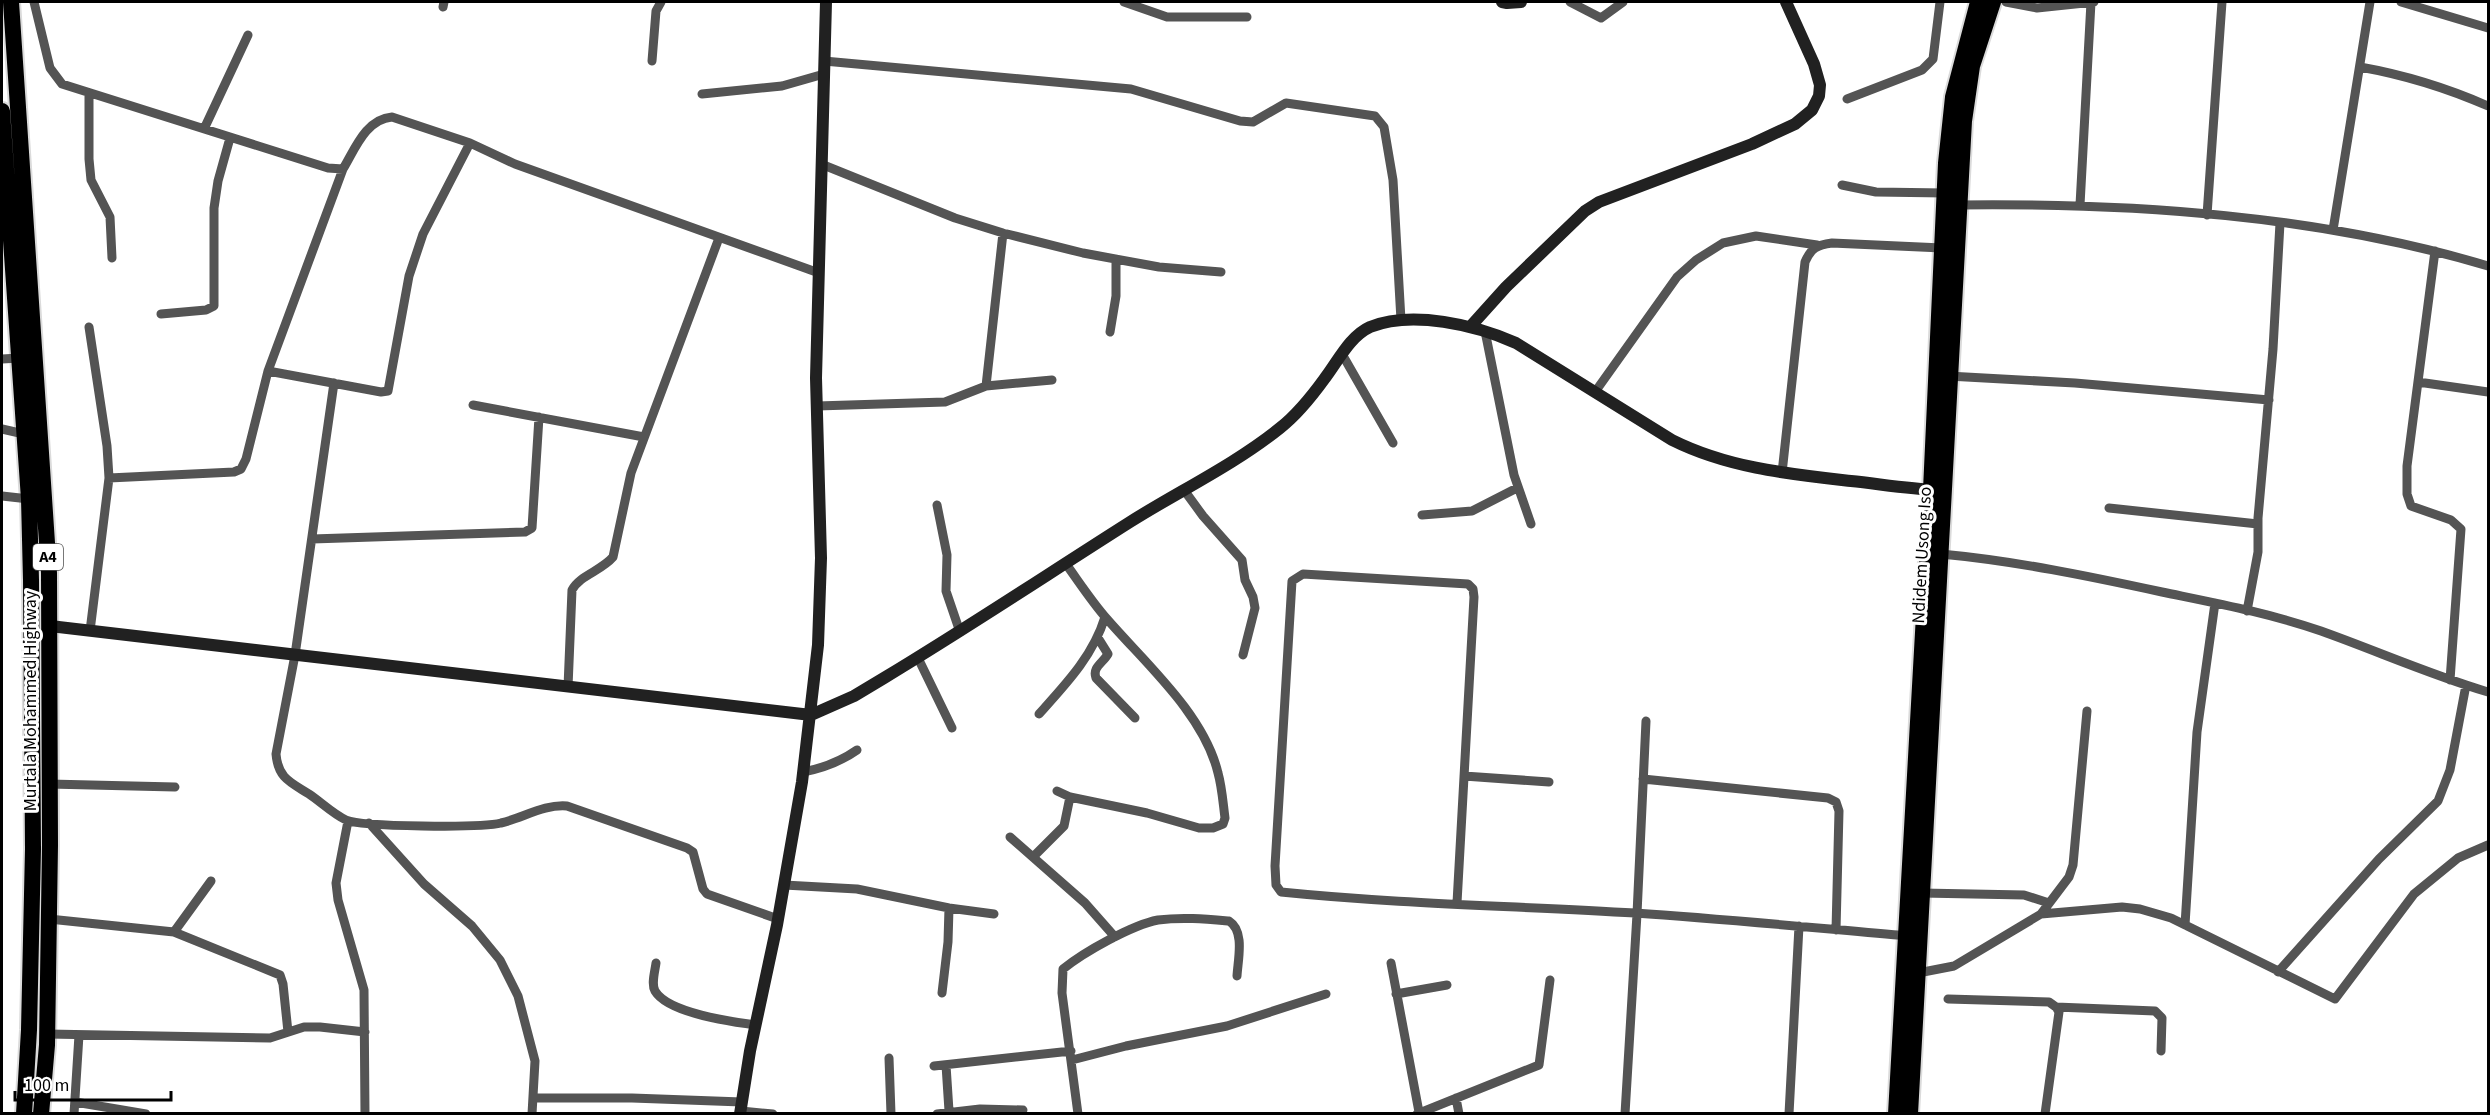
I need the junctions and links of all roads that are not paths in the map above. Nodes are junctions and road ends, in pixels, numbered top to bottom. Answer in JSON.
{"nodes":[{"id":1,"x":11,"y":2,"type":"edge"},
{"id":2,"x":34,"y":2,"type":"edge"},
{"id":3,"x":661,"y":2,"type":"edge"},
{"id":4,"x":825,"y":2,"type":"edge"},
{"id":5,"x":1124,"y":2,"type":"edge"},
{"id":6,"x":1502,"y":2,"type":"edge"},
{"id":7,"x":1521,"y":2,"type":"edge"},
{"id":8,"x":1570,"y":2,"type":"edge"},
{"id":9,"x":1623,"y":2,"type":"edge"},
{"id":10,"x":1786,"y":2,"type":"edge"},
{"id":11,"x":1940,"y":2,"type":"edge"},
{"id":12,"x":1978,"y":2,"type":"edge"},
{"id":13,"x":1993,"y":2,"type":"edge"},
{"id":14,"x":2006,"y":2,"type":"edge"},
{"id":15,"x":2093,"y":2,"type":"edge"},
{"id":16,"x":2222,"y":2,"type":"edge"},
{"id":17,"x":2370,"y":2,"type":"edge"},
{"id":18,"x":2401,"y":2,"type":"edge"},
{"id":19,"x":1247,"y":17,"type":"dead end"},
{"id":20,"x":2488,"y":28,"type":"edge"},
{"id":21,"x":248,"y":35,"type":"dead end"},
{"id":22,"x":652,"y":61,"type":"dead end"},
{"id":23,"x":824,"y":61,"type":"junction"},
{"id":24,"x":2360,"y":67,"type":"junction"},
{"id":25,"x":824,"y":74,"type":"junction"},
{"id":26,"x":89,"y":93,"type":"junction"},
{"id":27,"x":702,"y":94,"type":"dead end"},
{"id":28,"x":1847,"y":99,"type":"dead end"},
{"id":29,"x":2488,"y":106,"type":"edge"},
{"id":30,"x":2,"y":111,"type":"edge"},
{"id":31,"x":2,"y":129,"type":"edge"},
{"id":32,"x":204,"y":129,"type":"junction"},
{"id":33,"x":230,"y":138,"type":"junction"},
{"id":34,"x":470,"y":143,"type":"junction"},
{"id":35,"x":821,"y":164,"type":"junction"},
{"id":36,"x":343,"y":168,"type":"junction"},
{"id":37,"x":1842,"y":185,"type":"dead end"},
{"id":38,"x":1945,"y":193,"type":"junction"},
{"id":39,"x":1958,"y":205,"type":"junction"},
{"id":40,"x":2080,"y":205,"type":"junction"},
{"id":41,"x":2207,"y":215,"type":"junction"},
{"id":42,"x":2280,"y":223,"type":"junction"},
{"id":43,"x":2333,"y":230,"type":"junction"},
{"id":44,"x":1003,"y":233,"type":"junction"},
{"id":45,"x":719,"y":238,"type":"junction"},
{"id":46,"x":1817,"y":245,"type":"junction"},
{"id":47,"x":1942,"y":248,"type":"junction"},
{"id":48,"x":2435,"y":251,"type":"junction"},
{"id":49,"x":112,"y":258,"type":"dead end"},
{"id":50,"x":1116,"y":259,"type":"junction"},
{"id":51,"x":2488,"y":266,"type":"edge"},
{"id":52,"x":1221,"y":272,"type":"dead end"},
{"id":53,"x":819,"y":273,"type":"junction"},
{"id":54,"x":161,"y":314,"type":"dead end"},
{"id":55,"x":1401,"y":320,"type":"junction"},
{"id":56,"x":88,"y":327,"type":"dead end"},
{"id":57,"x":1470,"y":327,"type":"junction"},
{"id":58,"x":1485,"y":331,"type":"junction"},
{"id":59,"x":1110,"y":332,"type":"dead end"},
{"id":60,"x":1342,"y":354,"type":"junction"},
{"id":61,"x":19,"y":358,"type":"junction"},
{"id":62,"x":2,"y":359,"type":"edge"},
{"id":63,"x":268,"y":371,"type":"junction"},
{"id":64,"x":1948,"y":376,"type":"junction"},
{"id":65,"x":1052,"y":380,"type":"dead end"},
{"id":66,"x":334,"y":382,"type":"junction"},
{"id":67,"x":2418,"y":382,"type":"junction"},
{"id":68,"x":986,"y":386,"type":"junction"},
{"id":69,"x":1595,"y":392,"type":"junction"},
{"id":70,"x":2488,"y":392,"type":"edge"},
{"id":71,"x":2269,"y":400,"type":"junction"},
{"id":72,"x":473,"y":405,"type":"dead end"},
{"id":73,"x":817,"y":406,"type":"junction"},
{"id":74,"x":539,"y":417,"type":"junction"},
{"id":75,"x":3,"y":430,"type":"edge"},
{"id":76,"x":24,"y":434,"type":"junction"},
{"id":77,"x":644,"y":437,"type":"junction"},
{"id":78,"x":1393,"y":443,"type":"dead end"},
{"id":79,"x":1782,"y":473,"type":"junction"},
{"id":80,"x":108,"y":478,"type":"junction"},
{"id":81,"x":1517,"y":488,"type":"junction"},
{"id":82,"x":1184,"y":490,"type":"junction"},
{"id":83,"x":1938,"y":490,"type":"junction"},
{"id":84,"x":2,"y":496,"type":"edge"},
{"id":85,"x":28,"y":499,"type":"junction"},
{"id":86,"x":937,"y":505,"type":"dead end"},
{"id":87,"x":2109,"y":508,"type":"dead end"},
{"id":88,"x":1422,"y":515,"type":"dead end"},
{"id":89,"x":1531,"y":524,"type":"dead end"},
{"id":90,"x":2258,"y":524,"type":"junction"},
{"id":91,"x":312,"y":539,"type":"junction"},
{"id":92,"x":1941,"y":554,"type":"junction"},
{"id":93,"x":1066,"y":564,"type":"junction"},
{"id":94,"x":2215,"y":603,"type":"junction"},
{"id":95,"x":2247,"y":611,"type":"junction"},
{"id":96,"x":1105,"y":617,"type":"junction"},
{"id":97,"x":50,"y":626,"type":"junction"},
{"id":98,"x":90,"y":631,"type":"junction"},
{"id":99,"x":960,"y":632,"type":"junction"},
{"id":100,"x":1098,"y":638,"type":"junction"},
{"id":101,"x":295,"y":655,"type":"junction"},
{"id":102,"x":1243,"y":655,"type":"dead end"},
{"id":103,"x":918,"y":658,"type":"junction"},
{"id":104,"x":2450,"y":680,"type":"junction"},
{"id":105,"x":2466,"y":685,"type":"junction"},
{"id":106,"x":568,"y":687,"type":"junction"},
{"id":107,"x":2488,"y":692,"type":"edge"},
{"id":108,"x":2087,"y":711,"type":"dead end"},
{"id":109,"x":1039,"y":714,"type":"dead end"},
{"id":110,"x":811,"y":715,"type":"junction"},
{"id":111,"x":1135,"y":718,"type":"dead end"},
{"id":112,"x":1646,"y":721,"type":"dead end"},
{"id":113,"x":952,"y":728,"type":"dead end"},
{"id":114,"x":857,"y":750,"type":"dead end"},
{"id":115,"x":803,"y":772,"type":"junction"},
{"id":116,"x":1464,"y":776,"type":"junction"},
{"id":117,"x":1643,"y":779,"type":"junction"},
{"id":118,"x":1549,"y":782,"type":"dead end"},
{"id":119,"x":49,"y":784,"type":"junction"},
{"id":120,"x":175,"y":787,"type":"dead end"},
{"id":121,"x":1057,"y":791,"type":"dead end"},
{"id":122,"x":1070,"y":796,"type":"junction"},
{"id":123,"x":348,"y":821,"type":"junction"},
{"id":124,"x":369,"y":823,"type":"junction"},
{"id":125,"x":1010,"y":837,"type":"dead end"},
{"id":126,"x":2488,"y":845,"type":"edge"},
{"id":127,"x":1034,"y":857,"type":"junction"},
{"id":128,"x":211,"y":881,"type":"dead end"},
{"id":129,"x":784,"y":885,"type":"junction"},
{"id":130,"x":1922,"y":893,"type":"junction"},
{"id":131,"x":1457,"y":903,"type":"junction"},
{"id":132,"x":2049,"y":903,"type":"junction"},
{"id":133,"x":949,"y":908,"type":"junction"},
{"id":134,"x":994,"y":914,"type":"dead end"},
{"id":135,"x":1637,"y":914,"type":"junction"},
{"id":136,"x":2041,"y":914,"type":"junction"},
{"id":137,"x":49,"y":919,"type":"junction"},
{"id":138,"x":778,"y":919,"type":"junction"},
{"id":139,"x":2185,"y":925,"type":"junction"},
{"id":140,"x":1799,"y":926,"type":"junction"},
{"id":141,"x":1836,"y":930,"type":"junction"},
{"id":142,"x":174,"y":932,"type":"junction"},
{"id":143,"x":1907,"y":936,"type":"junction"},
{"id":144,"x":1115,"y":937,"type":"junction"},
{"id":145,"x":656,"y":963,"type":"dead end"},
{"id":146,"x":1391,"y":963,"type":"dead end"},
{"id":147,"x":2278,"y":972,"type":"junction"},
{"id":148,"x":1918,"y":973,"type":"junction"},
{"id":149,"x":1238,"y":976,"type":"dead end"},
{"id":150,"x":1550,"y":980,"type":"dead end"},
{"id":151,"x":1447,"y":985,"type":"dead end"},
{"id":152,"x":942,"y":993,"type":"dead end"},
{"id":153,"x":1326,"y":994,"type":"dead end"},
{"id":154,"x":1396,"y":994,"type":"junction"},
{"id":155,"x":1948,"y":999,"type":"dead end"},
{"id":156,"x":2055,"y":1007,"type":"junction"},
{"id":157,"x":756,"y":1025,"type":"junction"},
{"id":158,"x":288,"y":1032,"type":"junction"},
{"id":159,"x":365,"y":1032,"type":"junction"},
{"id":160,"x":47,"y":1035,"type":"junction"},
{"id":161,"x":79,"y":1035,"type":"junction"},
{"id":162,"x":2161,"y":1051,"type":"dead end"},
{"id":163,"x":1072,"y":1055,"type":"junction"},
{"id":164,"x":889,"y":1058,"type":"dead end"},
{"id":165,"x":946,"y":1065,"type":"junction"},
{"id":166,"x":934,"y":1066,"type":"dead end"},
{"id":167,"x":534,"y":1098,"type":"junction"},
{"id":168,"x":1456,"y":1098,"type":"junction"},
{"id":169,"x":75,"y":1102,"type":"junction"},
{"id":170,"x":741,"y":1109,"type":"edge"},
{"id":171,"x":1023,"y":1110,"type":"dead end"},
{"id":172,"x":949,"y":1112,"type":"junction"},
{"id":173,"x":24,"y":1113,"type":"edge"},
{"id":174,"x":41,"y":1113,"type":"edge"},
{"id":175,"x":74,"y":1113,"type":"edge"},
{"id":176,"x":146,"y":1113,"type":"edge"},
{"id":177,"x":365,"y":1113,"type":"edge"},
{"id":178,"x":532,"y":1113,"type":"edge"},
{"id":179,"x":774,"y":1113,"type":"edge"},
{"id":180,"x":891,"y":1113,"type":"edge"},
{"id":181,"x":938,"y":1113,"type":"edge"},
{"id":182,"x":1078,"y":1113,"type":"edge"},
{"id":183,"x":1418,"y":1113,"type":"edge"},
{"id":184,"x":1459,"y":1113,"type":"edge"},
{"id":185,"x":1625,"y":1113,"type":"edge"},
{"id":186,"x":1790,"y":1113,"type":"edge"},
{"id":187,"x":1896,"y":1113,"type":"edge"},
{"id":188,"x":1910,"y":1113,"type":"edge"},
{"id":189,"x":2045,"y":1113,"type":"edge"}],
"edges":[{"from":1,"to":97,"type":"highway","name":"Murtala Mohammed Highway","number":"A4"},
{"from":2,"to":26,"type":"street"},
{"from":3,"to":22,"type":"street"},
{"from":4,"to":23,"type":"street"},
{"from":5,"to":19,"type":"street"},
{"from":6,"to":7,"type":"street"},
{"from":8,"to":9,"type":"street"},
{"from":10,"to":57,"type":"street"},
{"from":11,"to":28,"type":"street"},
{"from":12,"to":38,"type":"highway","name":"Ndidem Usong Iso"},
{"from":13,"to":39,"type":"highway","name":"Ndidem Usong Iso"},
{"from":14,"to":15,"type":"street"},
{"from":15,"to":40,"type":"street"},
{"from":16,"to":41,"type":"street"},
{"from":17,"to":24,"type":"street"},
{"from":18,"to":20,"type":"street"},
{"from":21,"to":32,"type":"street"},
{"from":23,"to":25,"type":"street"},
{"from":23,"to":55,"type":"street"},
{"from":24,"to":29,"type":"street"},
{"from":24,"to":43,"type":"street"},
{"from":25,"to":27,"type":"street"},
{"from":25,"to":35,"type":"street"},
{"from":26,"to":32,"type":"street"},
{"from":26,"to":49,"type":"street"},
{"from":30,"to":31,"type":"highway","name":"Murtala Mohammed Highway","number":"A4"},
{"from":31,"to":61,"type":"highway","name":"Murtala Mohammed Highway","number":"A4"},
{"from":32,"to":33,"type":"street"},
{"from":33,"to":36,"type":"street"},
{"from":33,"to":54,"type":"street"},
{"from":34,"to":36,"type":"street"},
{"from":34,"to":45,"type":"street"},
{"from":34,"to":66,"type":"street"},
{"from":35,"to":44,"type":"street"},
{"from":35,"to":53,"type":"street"},
{"from":36,"to":63,"type":"street"},
{"from":37,"to":38,"type":"street"},
{"from":38,"to":47,"type":"highway","name":"Ndidem Usong Iso"},
{"from":39,"to":40,"type":"street"},
{"from":39,"to":64,"type":"highway","name":"Ndidem Usong Iso"},
{"from":40,"to":41,"type":"street"},
{"from":41,"to":42,"type":"street"},
{"from":42,"to":43,"type":"street"},
{"from":42,"to":71,"type":"street"},
{"from":43,"to":48,"type":"street"},
{"from":44,"to":50,"type":"street"},
{"from":44,"to":68,"type":"street"},
{"from":45,"to":53,"type":"street"},
{"from":45,"to":77,"type":"street"},
{"from":46,"to":47,"type":"street"},
{"from":46,"to":69,"type":"street"},
{"from":46,"to":79,"type":"street"},
{"from":47,"to":83,"type":"highway","name":"Ndidem Usong Iso"},
{"from":48,"to":51,"type":"street"},
{"from":48,"to":67,"type":"street"},
{"from":50,"to":52,"type":"street"},
{"from":50,"to":59,"type":"street"},
{"from":53,"to":73,"type":"street"},
{"from":55,"to":57,"type":"street"},
{"from":55,"to":60,"type":"street"},
{"from":56,"to":80,"type":"street"},
{"from":57,"to":58,"type":"street"},
{"from":58,"to":69,"type":"street"},
{"from":58,"to":81,"type":"street"},
{"from":60,"to":78,"type":"street"},
{"from":60,"to":82,"type":"street"},
{"from":61,"to":62,"type":"street"},
{"from":61,"to":76,"type":"highway","name":"Murtala Mohammed Highway","number":"A4"},
{"from":63,"to":66,"type":"street"},
{"from":63,"to":80,"type":"street"},
{"from":64,"to":71,"type":"street"},
{"from":64,"to":83,"type":"highway","name":"Ndidem Usong Iso"},
{"from":65,"to":68,"type":"street"},
{"from":66,"to":91,"type":"street"},
{"from":67,"to":70,"type":"street"},
{"from":67,"to":104,"type":"street"},
{"from":68,"to":73,"type":"street"},
{"from":69,"to":79,"type":"street"},
{"from":71,"to":90,"type":"street"},
{"from":72,"to":74,"type":"street"},
{"from":73,"to":110,"type":"street"},
{"from":74,"to":77,"type":"street"},
{"from":74,"to":91,"type":"street"},
{"from":75,"to":76,"type":"street"},
{"from":76,"to":85,"type":"highway","name":"Murtala Mohammed Highway","number":"A4"},
{"from":77,"to":106,"type":"street"},
{"from":79,"to":83,"type":"street"},
{"from":80,"to":98,"type":"street"},
{"from":81,"to":88,"type":"street"},
{"from":81,"to":89,"type":"street"},
{"from":82,"to":93,"type":"street"},
{"from":82,"to":102,"type":"street"},
{"from":83,"to":92,"type":"highway","name":"Ndidem Usong Iso"},
{"from":83,"to":143,"type":"highway","name":"Ndidem Usong Iso"},
{"from":84,"to":85,"type":"street"},
{"from":85,"to":173,"type":"highway","name":"Murtala Mohammed Highway","number":"A4"},
{"from":86,"to":99,"type":"street"},
{"from":87,"to":90,"type":"street"},
{"from":90,"to":95,"type":"street"},
{"from":91,"to":101,"type":"street"},
{"from":92,"to":94,"type":"street"},
{"from":92,"to":130,"type":"highway","name":"Ndidem Usong Iso"},
{"from":93,"to":96,"type":"street"},
{"from":93,"to":99,"type":"street"},
{"from":94,"to":95,"type":"street"},
{"from":94,"to":139,"type":"street"},
{"from":95,"to":104,"type":"street"},
{"from":96,"to":100,"type":"street"},
{"from":96,"to":122,"type":"street"},
{"from":97,"to":98,"type":"street"},
{"from":97,"to":119,"type":"highway","name":"Murtala Mohammed Highway","number":"A4"},
{"from":98,"to":101,"type":"street"},
{"from":99,"to":103,"type":"street"},
{"from":100,"to":109,"type":"street"},
{"from":100,"to":111,"type":"street"},
{"from":101,"to":106,"type":"street"},
{"from":101,"to":123,"type":"street"},
{"from":103,"to":110,"type":"street"},
{"from":103,"to":113,"type":"street"},
{"from":104,"to":105,"type":"street"},
{"from":105,"to":107,"type":"street"},
{"from":105,"to":147,"type":"street"},
{"from":106,"to":110,"type":"street"},
{"from":108,"to":132,"type":"street"},
{"from":110,"to":115,"type":"street"},
{"from":112,"to":117,"type":"street"},
{"from":114,"to":115,"type":"street"},
{"from":115,"to":129,"type":"street"},
{"from":116,"to":118,"type":"street"},
{"from":116,"to":131,"type":"street"},
{"from":116,"to":131,"type":"street"},
{"from":117,"to":135,"type":"street"},
{"from":117,"to":141,"type":"street"},
{"from":119,"to":120,"type":"street"},
{"from":119,"to":137,"type":"highway","name":"Murtala Mohammed Highway","number":"A4"},
{"from":121,"to":122,"type":"street"},
{"from":122,"to":127,"type":"street"},
{"from":123,"to":124,"type":"street"},
{"from":123,"to":159,"type":"street"},
{"from":124,"to":138,"type":"street"},
{"from":124,"to":167,"type":"street"},
{"from":125,"to":127,"type":"street"},
{"from":126,"to":147,"type":"street"},
{"from":127,"to":144,"type":"street"},
{"from":128,"to":142,"type":"street"},
{"from":129,"to":133,"type":"street"},
{"from":129,"to":138,"type":"street"},
{"from":130,"to":132,"type":"street"},
{"from":130,"to":148,"type":"highway","name":"Ndidem Usong Iso"},
{"from":131,"to":135,"type":"street"},
{"from":132,"to":136,"type":"street"},
{"from":133,"to":134,"type":"street"},
{"from":133,"to":152,"type":"street"},
{"from":135,"to":140,"type":"street"},
{"from":135,"to":185,"type":"street"},
{"from":136,"to":139,"type":"street"},
{"from":136,"to":148,"type":"street"},
{"from":137,"to":142,"type":"street"},
{"from":137,"to":160,"type":"highway","name":"Murtala Mohammed Highway","number":"A4"},
{"from":138,"to":157,"type":"street"},
{"from":139,"to":147,"type":"street"},
{"from":140,"to":141,"type":"street"},
{"from":140,"to":186,"type":"street"},
{"from":141,"to":143,"type":"street"},
{"from":142,"to":158,"type":"street"},
{"from":143,"to":187,"type":"highway","name":"Ndidem Usong Iso"},
{"from":144,"to":149,"type":"street"},
{"from":144,"to":163,"type":"street"},
{"from":145,"to":157,"type":"street"},
{"from":146,"to":154,"type":"street"},
{"from":148,"to":188,"type":"highway","name":"Ndidem Usong Iso"},
{"from":150,"to":168,"type":"street"},
{"from":151,"to":154,"type":"street"},
{"from":153,"to":163,"type":"street"},
{"from":154,"to":183,"type":"street"},
{"from":155,"to":156,"type":"street"},
{"from":156,"to":162,"type":"street"},
{"from":156,"to":189,"type":"street"},
{"from":157,"to":170,"type":"street"},
{"from":158,"to":159,"type":"street"},
{"from":158,"to":161,"type":"street"},
{"from":159,"to":177,"type":"street"},
{"from":160,"to":161,"type":"street"},
{"from":160,"to":174,"type":"highway","name":"Murtala Mohammed Highway","number":"A4"},
{"from":161,"to":169,"type":"street"},
{"from":163,"to":165,"type":"street"},
{"from":163,"to":182,"type":"street"},
{"from":164,"to":180,"type":"street"},
{"from":165,"to":166,"type":"street"},
{"from":165,"to":172,"type":"street"},
{"from":167,"to":170,"type":"street"},
{"from":167,"to":178,"type":"street"},
{"from":168,"to":183,"type":"street"},
{"from":168,"to":184,"type":"street"},
{"from":169,"to":175,"type":"street"},
{"from":169,"to":176,"type":"street"},
{"from":170,"to":179,"type":"street"},
{"from":171,"to":172,"type":"street"},
{"from":172,"to":181,"type":"street"}]}
